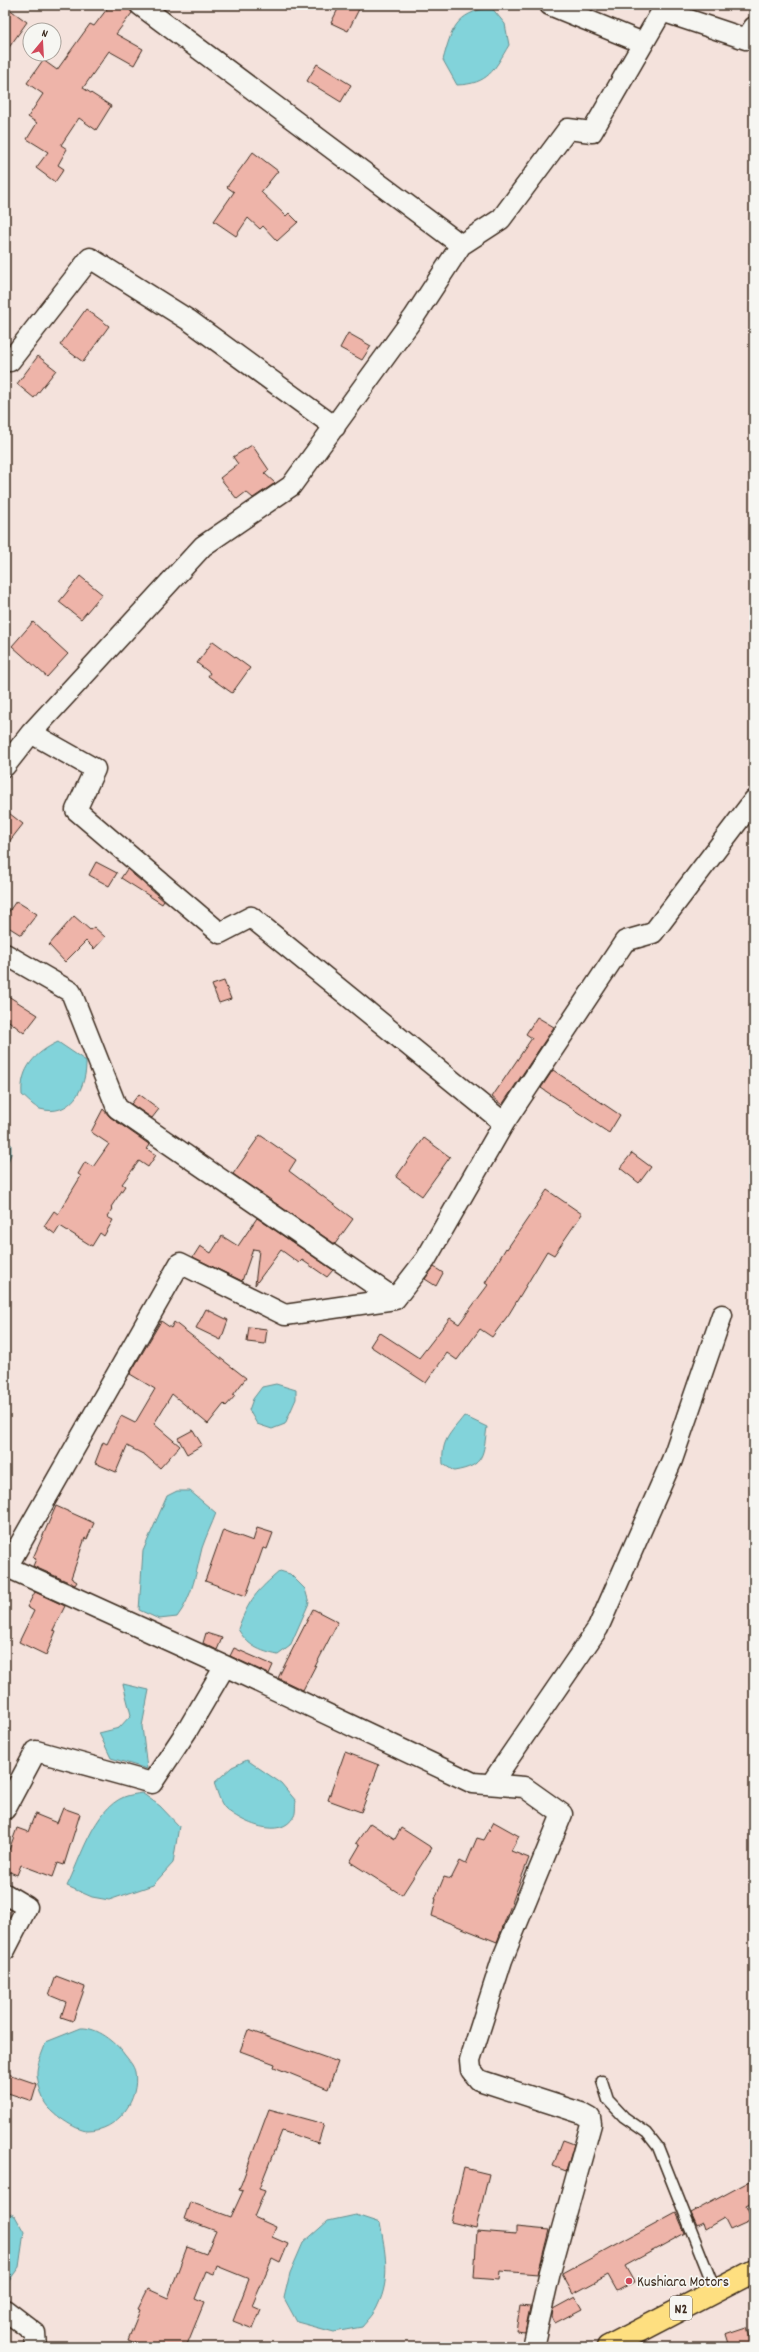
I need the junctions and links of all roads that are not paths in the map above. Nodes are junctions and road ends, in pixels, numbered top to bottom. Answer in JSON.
{"nodes":[{"id":1,"x":140,"y":5,"type":"edge"},
{"id":2,"x":550,"y":5,"type":"edge"},
{"id":3,"x":754,"y":27,"type":"edge"},
{"id":4,"x":643,"y":43,"type":"junction"},
{"id":5,"x":461,"y":245,"type":"junction"},
{"id":6,"x":5,"y":358,"type":"edge"},
{"id":7,"x":335,"y":426,"type":"junction"},
{"id":8,"x":31,"y":733,"type":"junction"},
{"id":9,"x":5,"y":766,"type":"edge"},
{"id":10,"x":754,"y":800,"type":"edge"},
{"id":11,"x":5,"y":954,"type":"edge"},
{"id":12,"x":504,"y":1123,"type":"junction"},
{"id":13,"x":395,"y":1299,"type":"junction"},
{"id":14,"x":722,"y":1315,"type":"dead end"},
{"id":15,"x":225,"y":1666,"type":"junction"},
{"id":16,"x":491,"y":1784,"type":"junction"},
{"id":17,"x":5,"y":1810,"type":"edge"},
{"id":18,"x":5,"y":1894,"type":"edge"},
{"id":19,"x":5,"y":1950,"type":"edge"},
{"id":20,"x":602,"y":2081,"type":"dead end"},
{"id":21,"x":754,"y":2271,"type":"edge"},
{"id":22,"x":715,"y":2290,"type":"junction"},
{"id":23,"x":5,"y":2310,"type":"edge"},
{"id":24,"x":36,"y":2347,"type":"edge"},
{"id":25,"x":533,"y":2347,"type":"edge"},
{"id":26,"x":608,"y":2347,"type":"edge"}],
"edges":[{"from":1,"to":5,"type":"street"},
{"from":2,"to":4,"type":"street"},
{"from":3,"to":4,"type":"street"},
{"from":4,"to":5,"type":"street"},
{"from":5,"to":7,"type":"street"},
{"from":6,"to":7,"type":"street"},
{"from":7,"to":8,"type":"street"},
{"from":8,"to":9,"type":"street"},
{"from":8,"to":12,"type":"street"},
{"from":10,"to":12,"type":"street"},
{"from":11,"to":13,"type":"street"},
{"from":12,"to":13,"type":"street"},
{"from":13,"to":15,"type":"street"},
{"from":14,"to":16,"type":"street"},
{"from":15,"to":16,"type":"street"},
{"from":15,"to":17,"type":"street"},
{"from":16,"to":25,"type":"street"},
{"from":18,"to":19,"type":"street"},
{"from":20,"to":22,"type":"lane"},
{"from":21,"to":22,"type":"highway","number":"N2"},
{"from":22,"to":26,"type":"highway","number":"N2"},
{"from":23,"to":24,"type":"street"}]}
